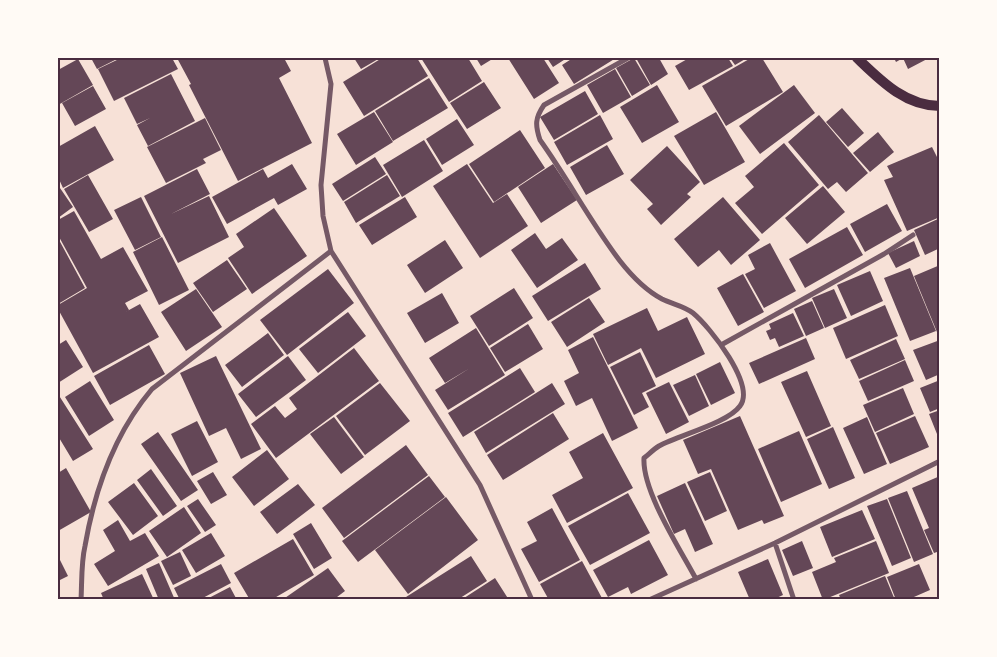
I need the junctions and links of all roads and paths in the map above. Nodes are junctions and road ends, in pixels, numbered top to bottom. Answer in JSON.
{"nodes":[{"id":1,"x":325,"y":58,"type":"edge"},
{"id":2,"x":628,"y":58,"type":"edge"},
{"id":3,"x":857,"y":58,"type":"edge"},
{"id":4,"x":940,"y":106,"type":"edge"},
{"id":5,"x":913,"y":235,"type":"dead end"},
{"id":6,"x":331,"y":251,"type":"junction"},
{"id":7,"x":721,"y":345,"type":"junction"},
{"id":8,"x":940,"y":461,"type":"edge"},
{"id":9,"x":775,"y":542,"type":"junction"},
{"id":10,"x":696,"y":579,"type":"junction"},
{"id":11,"x":81,"y":600,"type":"edge"},
{"id":12,"x":532,"y":600,"type":"edge"},
{"id":13,"x":649,"y":600,"type":"edge"},
{"id":14,"x":794,"y":600,"type":"edge"}],
"edges":[{"from":1,"to":6,"type":"street"},
{"from":2,"to":7,"type":"street"},
{"from":3,"to":4,"type":"main road"},
{"from":5,"to":7,"type":"street"},
{"from":6,"to":11,"type":"street"},
{"from":6,"to":12,"type":"street"},
{"from":7,"to":10,"type":"street"},
{"from":8,"to":9,"type":"street"},
{"from":9,"to":10,"type":"street"},
{"from":9,"to":14,"type":"street"},
{"from":10,"to":13,"type":"street"}]}
